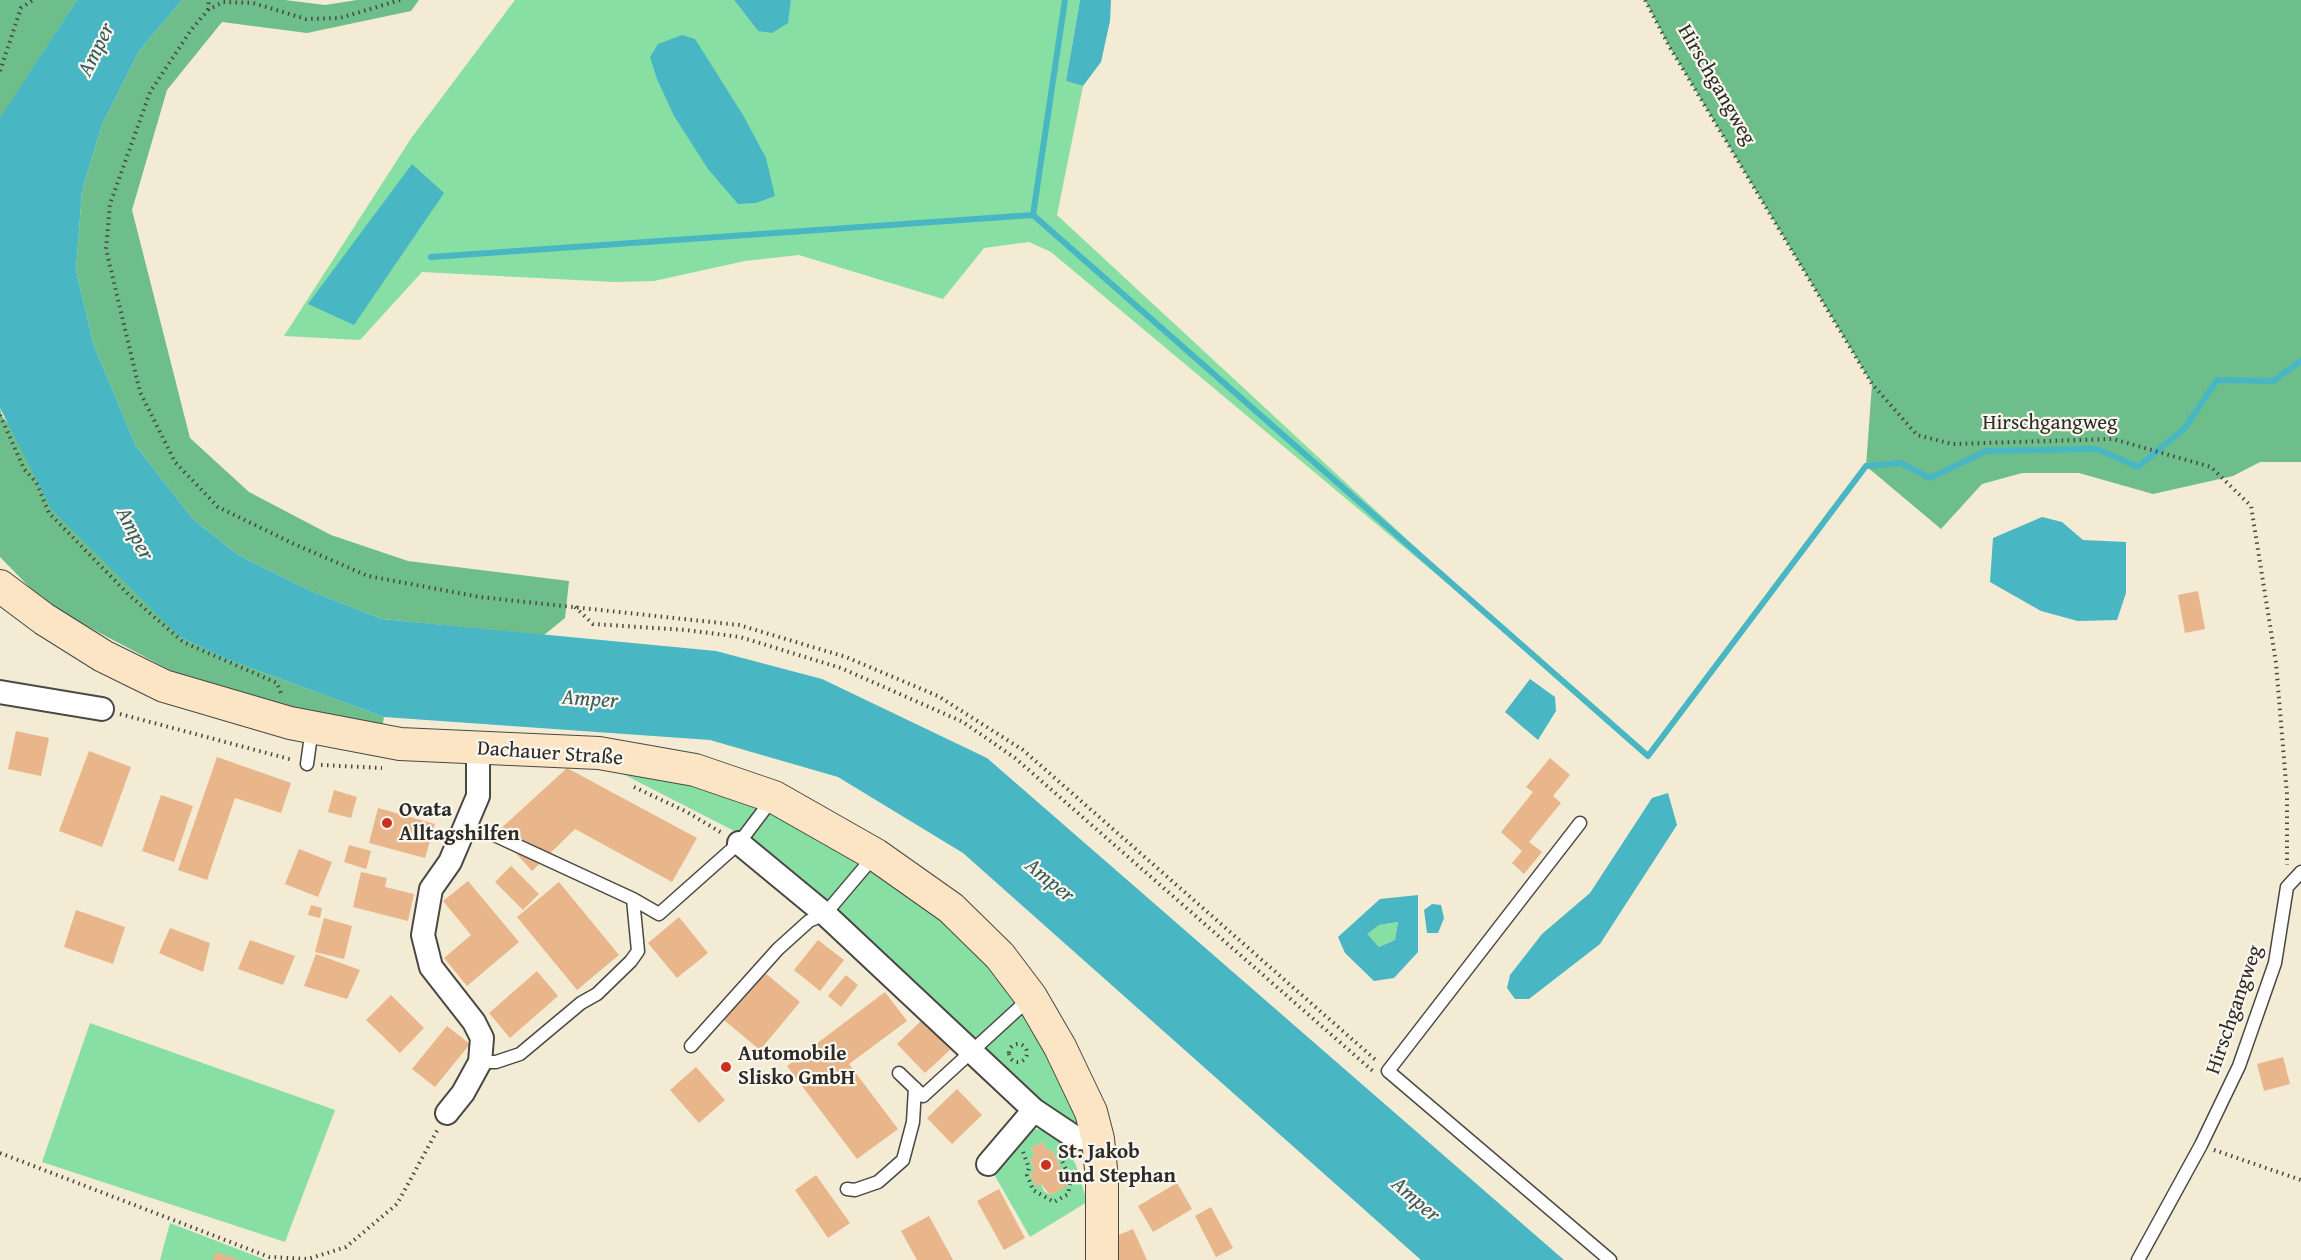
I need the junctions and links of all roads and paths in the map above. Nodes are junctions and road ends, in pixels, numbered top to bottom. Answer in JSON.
{"nodes":[{"id":1,"x":33,"y":0,"type":"edge"},
{"id":2,"x":209,"y":0,"type":"edge"},
{"id":3,"x":399,"y":0,"type":"edge"},
{"id":4,"x":1645,"y":0,"type":"edge"},
{"id":5,"x":208,"y":10,"type":"junction"},
{"id":6,"x":0,"y":71,"type":"edge"},
{"id":7,"x":0,"y":415,"type":"edge"},
{"id":8,"x":0,"y":585,"type":"edge"},
{"id":9,"x":574,"y":606,"type":"junction"},
{"id":10,"x":0,"y":692,"type":"edge"},
{"id":11,"x":102,"y":709,"type":"dead end"},
{"id":12,"x":301,"y":725,"type":"junction"},
{"id":13,"x":478,"y":748,"type":"junction"},
{"id":14,"x":307,"y":764,"type":"dead end"},
{"id":15,"x":627,"y":783,"type":"dead end"},
{"id":16,"x":774,"y":797,"type":"junction"},
{"id":17,"x":1580,"y":823,"type":"dead end"},
{"id":18,"x":490,"y":833,"type":"dead end"},
{"id":19,"x":739,"y":843,"type":"junction"},
{"id":20,"x":876,"y":855,"type":"junction"},
{"id":21,"x":2301,"y":872,"type":"edge"},
{"id":22,"x":2287,"y":887,"type":"junction"},
{"id":23,"x":633,"y":899,"type":"junction"},
{"id":24,"x":825,"y":914,"type":"junction"},
{"id":25,"x":1031,"y":997,"type":"junction"},
{"id":26,"x":691,"y":1046,"type":"dead end"},
{"id":27,"x":972,"y":1050,"type":"junction"},
{"id":28,"x":1025,"y":1060,"type":"joint"},
{"id":29,"x":480,"y":1062,"type":"junction"},
{"id":30,"x":899,"y":1072,"type":"dead end"},
{"id":31,"x":1385,"y":1075,"type":"junction"},
{"id":32,"x":915,"y":1088,"type":"junction"},
{"id":33,"x":1034,"y":1110,"type":"junction"},
{"id":34,"x":447,"y":1113,"type":"joint"},
{"id":35,"x":1098,"y":1139,"type":"junction"},
{"id":36,"x":1055,"y":1145,"type":"dead end"},
{"id":37,"x":2201,"y":1145,"type":"junction"},
{"id":38,"x":1025,"y":1146,"type":"dead end"},
{"id":39,"x":0,"y":1153,"type":"edge"},
{"id":40,"x":988,"y":1164,"type":"dead end"},
{"id":41,"x":2301,"y":1180,"type":"edge"},
{"id":42,"x":847,"y":1189,"type":"dead end"},
{"id":43,"x":1102,"y":1260,"type":"edge"},
{"id":44,"x":1610,"y":1260,"type":"edge"},
{"id":45,"x":2138,"y":1260,"type":"edge"}],
"edges":[{"from":1,"to":6,"type":"path"},
{"from":2,"to":5,"type":"path"},
{"from":3,"to":5,"type":"path"},
{"from":4,"to":22,"type":"path","name":"Hirschgangweg"},
{"from":5,"to":9,"type":"path"},
{"from":7,"to":12,"type":"path"},
{"from":8,"to":12,"type":"main road","name":"Dachauer Straße"},
{"from":9,"to":31,"type":"path"},
{"from":9,"to":31,"type":"path"},
{"from":10,"to":11,"type":"street"},
{"from":12,"to":13,"type":"main road","name":"Dachauer Straße"},
{"from":12,"to":14,"type":"lane"},
{"from":13,"to":16,"type":"main road","name":"Dachauer Straße"},
{"from":13,"to":29,"type":"street"},
{"from":15,"to":19,"type":"path"},
{"from":16,"to":19,"type":"lane"},
{"from":16,"to":20,"type":"main road","name":"Dachauer Straße"},
{"from":17,"to":31,"type":"lane"},
{"from":18,"to":23,"type":"lane"},
{"from":19,"to":23,"type":"lane"},
{"from":19,"to":24,"type":"street"},
{"from":20,"to":24,"type":"lane"},
{"from":20,"to":25,"type":"main road","name":"Dachauer Straße"},
{"from":21,"to":22,"type":"lane"},
{"from":22,"to":37,"type":"lane","name":"Hirschgangweg"},
{"from":23,"to":29,"type":"lane"},
{"from":24,"to":26,"type":"lane"},
{"from":24,"to":27,"type":"street"},
{"from":25,"to":27,"type":"lane"},
{"from":25,"to":35,"type":"main road","name":"Dachauer Straße"},
{"from":27,"to":32,"type":"lane"},
{"from":27,"to":33,"type":"street"},
{"from":28,"to":28,"type":"path"},
{"from":29,"to":34,"type":"street"},
{"from":30,"to":32,"type":"lane"},
{"from":31,"to":44,"type":"lane"},
{"from":32,"to":42,"type":"lane"},
{"from":33,"to":35,"type":"street"},
{"from":33,"to":40,"type":"street"},
{"from":34,"to":39,"type":"path"},
{"from":35,"to":43,"type":"main road","name":"Dachauer Straße"},
{"from":36,"to":38,"type":"path"},
{"from":37,"to":41,"type":"path"},
{"from":37,"to":45,"type":"lane","name":"Hirschgangweg"}]}
